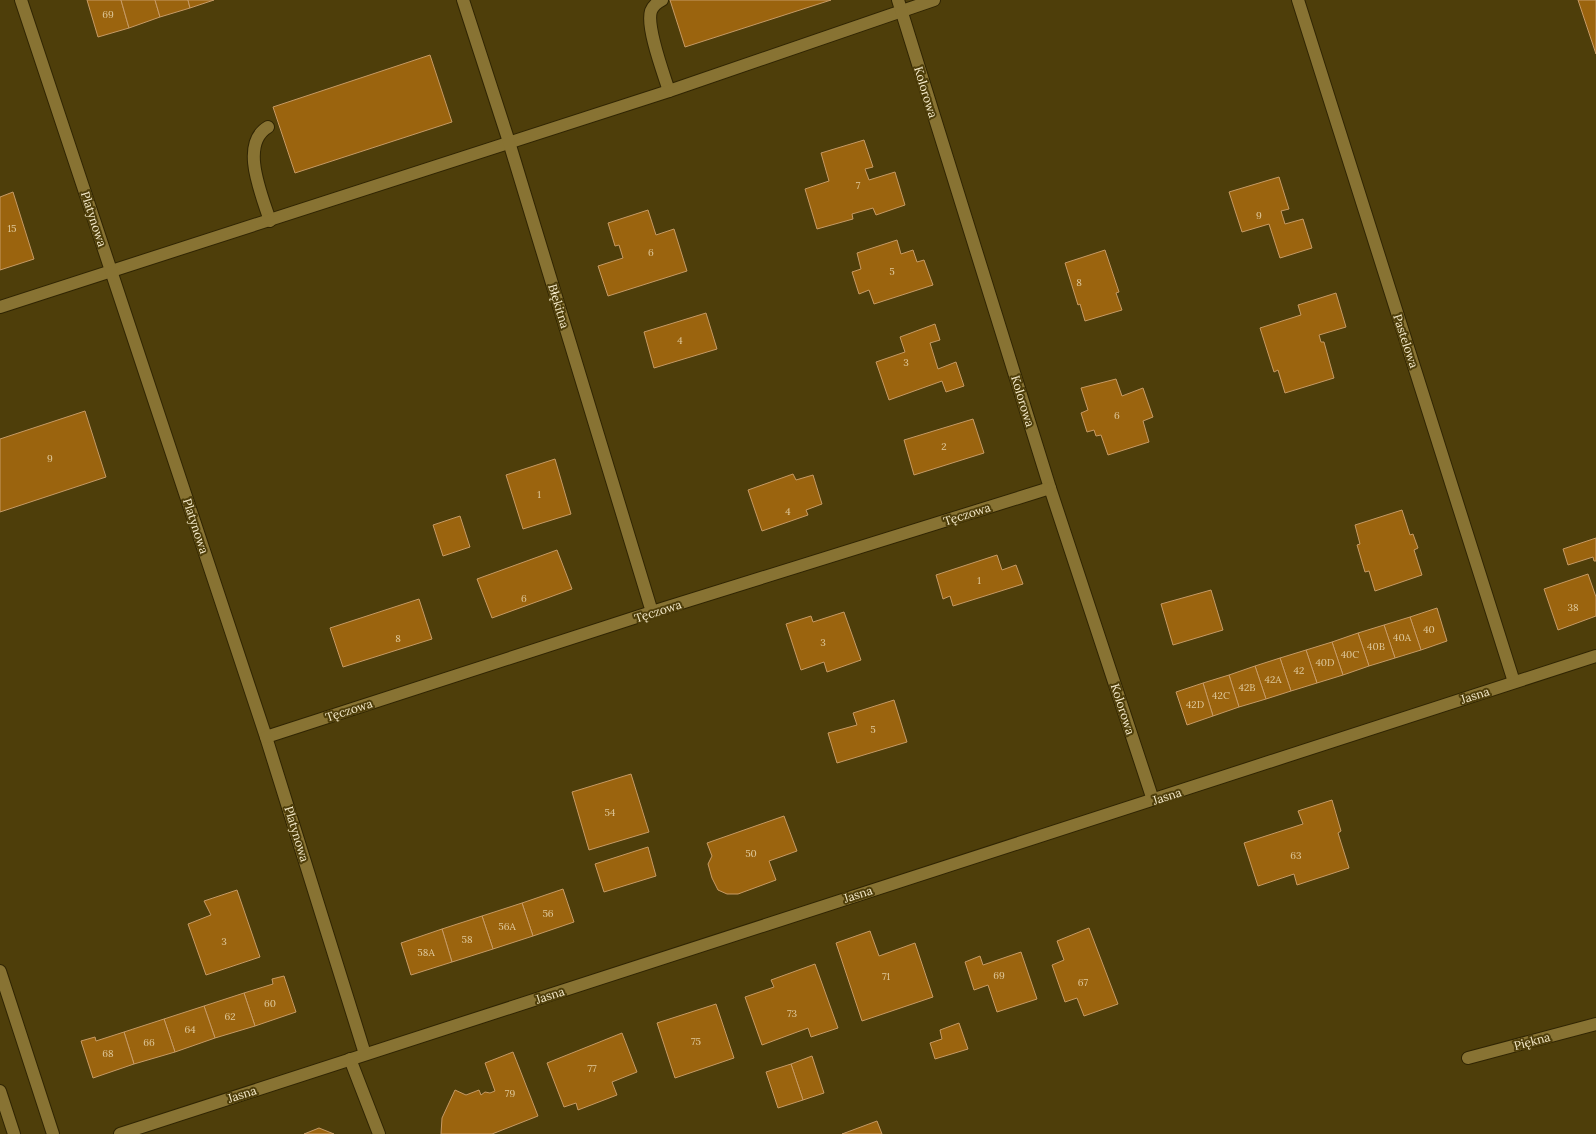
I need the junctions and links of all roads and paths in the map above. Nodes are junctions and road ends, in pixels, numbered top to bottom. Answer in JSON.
{"nodes":[{"id":1,"x":21,"y":0,"type":"edge"},
{"id":2,"x":463,"y":0,"type":"edge"},
{"id":3,"x":662,"y":0,"type":"edge"},
{"id":4,"x":934,"y":0,"type":"edge"},
{"id":5,"x":1298,"y":0,"type":"edge"},
{"id":6,"x":899,"y":5,"type":"edge"},
{"id":7,"x":669,"y":91,"type":"junction"},
{"id":8,"x":268,"y":126,"type":"dead end"},
{"id":9,"x":510,"y":142,"type":"junction"},
{"id":10,"x":270,"y":221,"type":"junction"},
{"id":11,"x":112,"y":272,"type":"junction"},
{"id":12,"x":0,"y":307,"type":"edge"},
{"id":13,"x":1050,"y":488,"type":"junction"},
{"id":14,"x":652,"y":612,"type":"junction"},
{"id":15,"x":1596,"y":656,"type":"edge"},
{"id":16,"x":1514,"y":682,"type":"junction"},
{"id":17,"x":266,"y":737,"type":"junction"},
{"id":18,"x":1153,"y":800,"type":"junction"},
{"id":19,"x":0,"y":971,"type":"edge"},
{"id":20,"x":1596,"y":1024,"type":"edge"},
{"id":21,"x":365,"y":1054,"type":"junction"},
{"id":22,"x":1468,"y":1058,"type":"dead end"},
{"id":23,"x":350,"y":1059,"type":"junction"},
{"id":24,"x":0,"y":1091,"type":"edge"},
{"id":25,"x":14,"y":1134,"type":"edge"},
{"id":26,"x":53,"y":1134,"type":"edge"},
{"id":27,"x":120,"y":1134,"type":"edge"},
{"id":28,"x":379,"y":1134,"type":"edge"}],
"edges":[{"from":1,"to":11,"type":"street","name":"Platynowa"},
{"from":2,"to":9,"type":"street","name":"Błękitna"},
{"from":3,"to":7,"type":"street"},
{"from":4,"to":6,"type":"street"},
{"from":5,"to":16,"type":"street","name":"Pastelowa"},
{"from":6,"to":7,"type":"street"},
{"from":6,"to":13,"type":"street","name":"Kolorowa"},
{"from":7,"to":9,"type":"street"},
{"from":8,"to":10,"type":"street"},
{"from":9,"to":10,"type":"street"},
{"from":9,"to":14,"type":"street","name":"Błękitna"},
{"from":10,"to":11,"type":"street"},
{"from":11,"to":12,"type":"street"},
{"from":11,"to":17,"type":"street","name":"Platynowa"},
{"from":13,"to":14,"type":"street","name":"Tęczowa"},
{"from":13,"to":18,"type":"street","name":"Kolorowa"},
{"from":14,"to":17,"type":"street","name":"Tęczowa"},
{"from":15,"to":16,"type":"street","name":"Jasna"},
{"from":16,"to":18,"type":"street","name":"Jasna"},
{"from":17,"to":21,"type":"street","name":"Platynowa"},
{"from":18,"to":21,"type":"street","name":"Jasna"},
{"from":19,"to":26,"type":"street"},
{"from":20,"to":22,"type":"street","name":"Piękna"},
{"from":21,"to":23,"type":"street","name":"Jasna"},
{"from":23,"to":27,"type":"street","name":"Jasna"},
{"from":23,"to":28,"type":"street"},
{"from":24,"to":25,"type":"street"}]}
